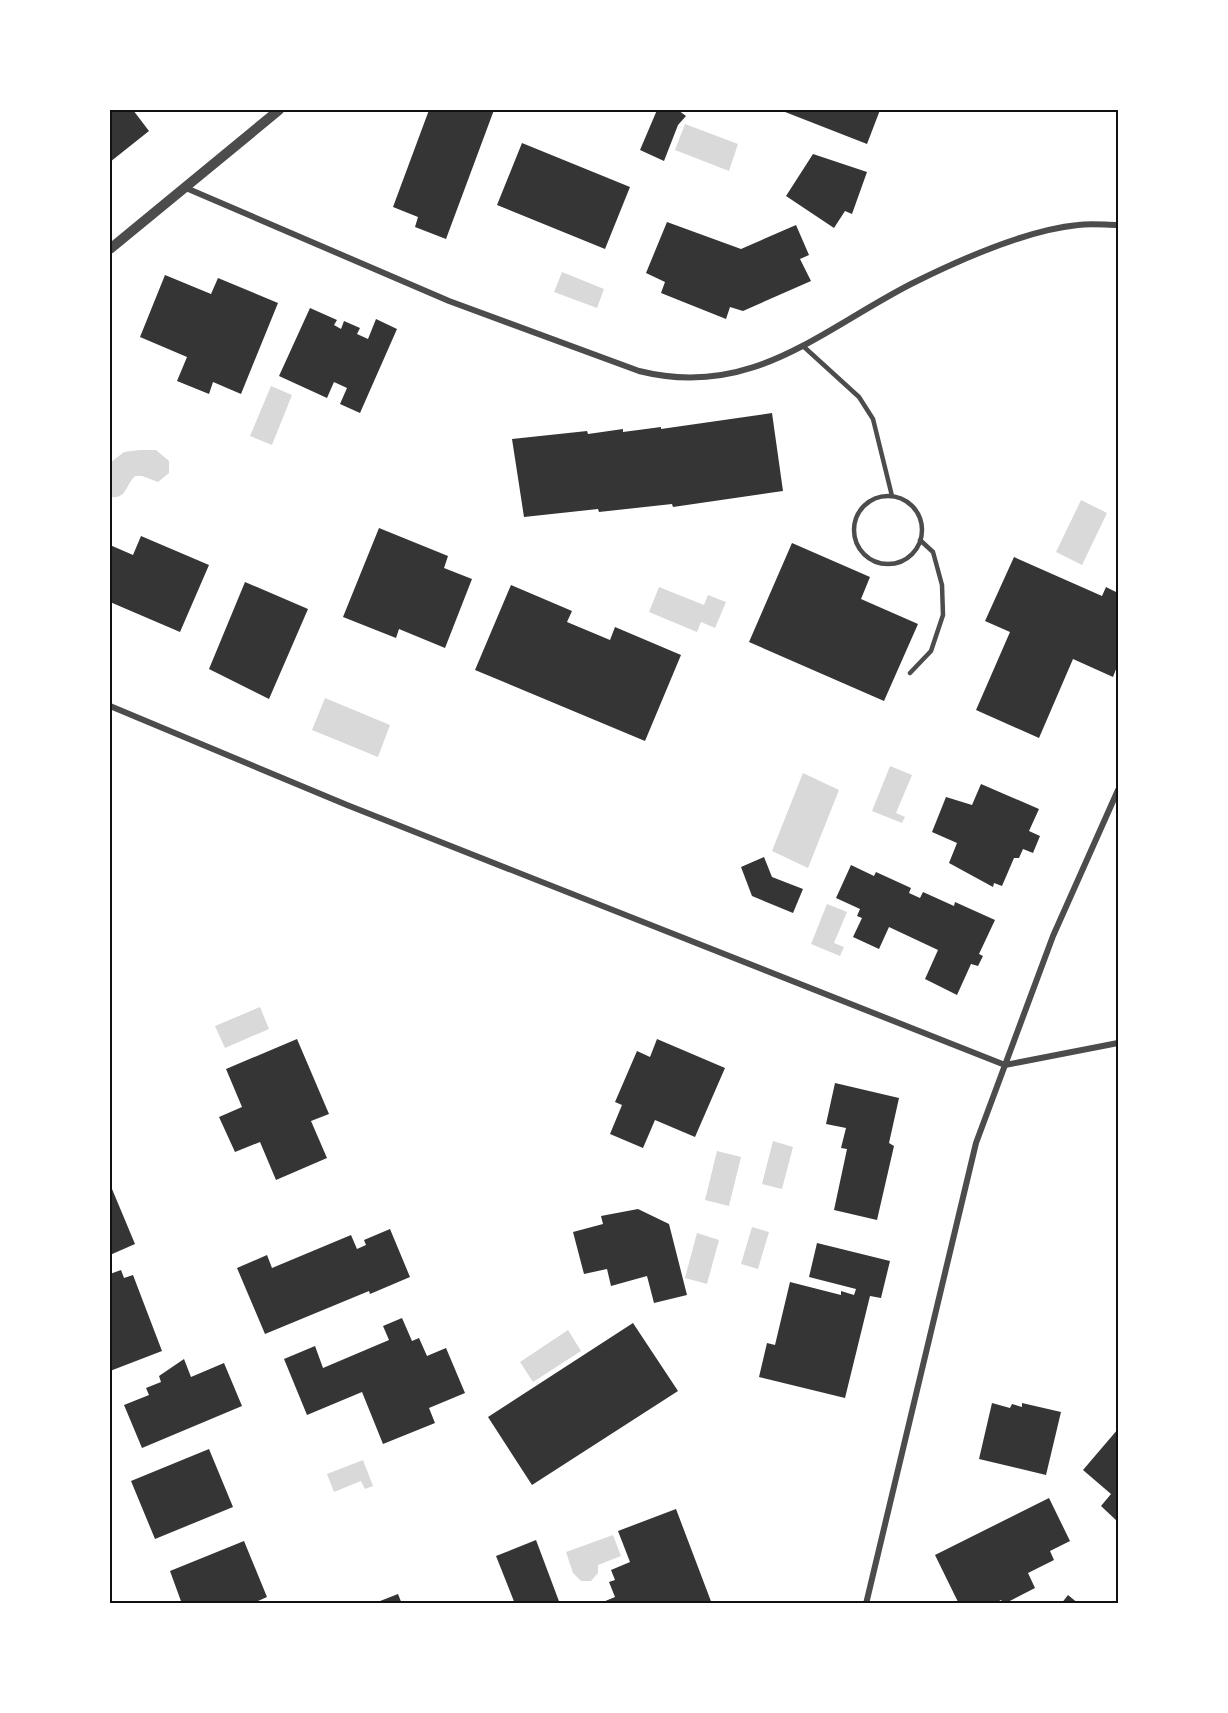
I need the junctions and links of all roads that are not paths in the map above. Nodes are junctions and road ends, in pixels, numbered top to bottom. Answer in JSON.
{"nodes":[{"id":1,"x":279,"y":110,"type":"edge"},
{"id":2,"x":186,"y":188,"type":"junction"},
{"id":3,"x":1119,"y":225,"type":"edge"},
{"id":4,"x":110,"y":249,"type":"edge"},
{"id":5,"x":803,"y":346,"type":"junction"},
{"id":6,"x":892,"y":496,"type":"junction"},
{"id":7,"x":920,"y":540,"type":"junction"},
{"id":8,"x":910,"y":673,"type":"dead end"},
{"id":9,"x":110,"y":706,"type":"edge"},
{"id":10,"x":1119,"y":790,"type":"edge"},
{"id":11,"x":1119,"y":1043,"type":"edge"},
{"id":12,"x":1005,"y":1065,"type":"junction"},
{"id":13,"x":866,"y":1604,"type":"edge"}],
"edges":[{"from":1,"to":2,"type":"street"},
{"from":2,"to":4,"type":"street"},
{"from":2,"to":5,"type":"street"},
{"from":3,"to":5,"type":"street"},
{"from":5,"to":6,"type":"lane"},
{"from":6,"to":7,"type":"lane"},
{"from":6,"to":7,"type":"lane"},
{"from":7,"to":8,"type":"lane"},
{"from":9,"to":12,"type":"street"},
{"from":10,"to":12,"type":"street"},
{"from":11,"to":12,"type":"street"},
{"from":12,"to":13,"type":"street"}]}
